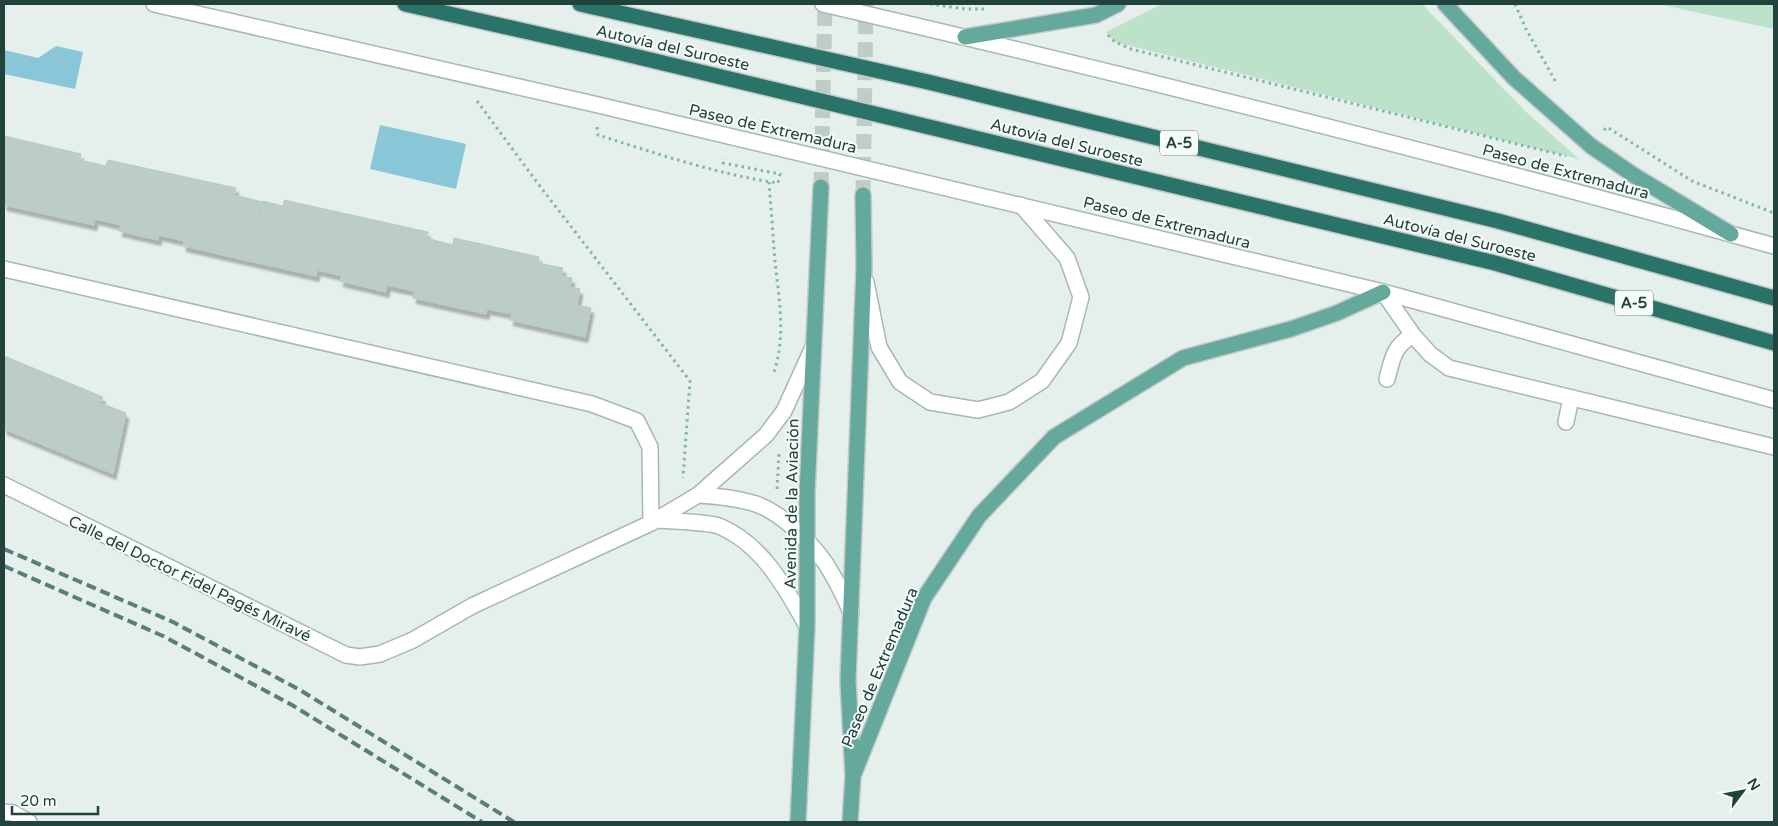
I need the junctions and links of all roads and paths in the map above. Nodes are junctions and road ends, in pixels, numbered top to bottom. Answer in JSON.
{"nodes":[{"id":1,"x":154,"y":4,"type":"edge"},
{"id":2,"x":405,"y":4,"type":"edge"},
{"id":3,"x":580,"y":4,"type":"edge"},
{"id":4,"x":823,"y":4,"type":"edge"},
{"id":5,"x":1118,"y":4,"type":"edge"},
{"id":6,"x":1446,"y":4,"type":"edge"},
{"id":7,"x":1515,"y":4,"type":"edge"},
{"id":8,"x":1106,"y":32,"type":"dead end"},
{"id":9,"x":965,"y":37,"type":"junction"},
{"id":10,"x":1543,"y":59,"type":"dead end"},
{"id":11,"x":473,"y":95,"type":"dead end"},
{"id":12,"x":597,"y":124,"type":"dead end"},
{"id":13,"x":1591,"y":146,"type":"junction"},
{"id":14,"x":723,"y":153,"type":"dead end"},
{"id":15,"x":769,"y":182,"type":"junction"},
{"id":16,"x":821,"y":187,"type":"tunnel mouth"},
{"id":17,"x":863,"y":195,"type":"tunnel mouth"},
{"id":18,"x":1021,"y":205,"type":"junction"},
{"id":19,"x":1774,"y":213,"type":"edge"},
{"id":20,"x":1731,"y":234,"type":"junction"},
{"id":21,"x":1774,"y":246,"type":"edge"},
{"id":22,"x":864,"y":267,"type":"junction"},
{"id":23,"x":4,"y":269,"type":"edge"},
{"id":24,"x":1383,"y":292,"type":"junction"},
{"id":25,"x":1774,"y":298,"type":"edge"},
{"id":26,"x":1413,"y":335,"type":"junction"},
{"id":27,"x":1774,"y":343,"type":"edge"},
{"id":28,"x":814,"y":347,"type":"junction"},
{"id":29,"x":773,"y":377,"type":"dead end"},
{"id":30,"x":1387,"y":379,"type":"dead end"},
{"id":31,"x":1571,"y":398,"type":"junction"},
{"id":32,"x":1774,"y":400,"type":"edge"},
{"id":33,"x":1566,"y":422,"type":"dead end"},
{"id":34,"x":766,"y":435,"type":"junction"},
{"id":35,"x":1774,"y":447,"type":"edge"},
{"id":36,"x":691,"y":477,"type":"dead end"},
{"id":37,"x":4,"y":485,"type":"edge"},
{"id":38,"x":776,"y":494,"type":"dead end"},
{"id":39,"x":698,"y":495,"type":"junction"},
{"id":40,"x":654,"y":522,"type":"junction"},
{"id":41,"x":806,"y":540,"type":"junction"},
{"id":42,"x":851,"y":612,"type":"junction"},
{"id":43,"x":806,"y":626,"type":"junction"},
{"id":44,"x":854,"y":776,"type":"junction"},
{"id":45,"x":4,"y":812,"type":"edge"},
{"id":46,"x":29,"y":822,"type":"edge"},
{"id":47,"x":798,"y":822,"type":"edge"},
{"id":48,"x":850,"y":822,"type":"edge"}],
"edges":[{"from":1,"to":18,"type":"street","name":"Paseo de Extremadura"},
{"from":2,"to":27,"type":"highway","name":"Autovía del Suroeste","number":"A-5"},
{"from":3,"to":25,"type":"highway","name":"Autovía del Suroeste","number":"A-5"},
{"from":4,"to":9,"type":"street","name":"Paseo de Extremadura"},
{"from":5,"to":9,"type":"main road"},
{"from":6,"to":13,"type":"main road"},
{"from":7,"to":10,"type":"path"},
{"from":8,"to":13,"type":"path"},
{"from":9,"to":20,"type":"street","name":"Paseo de Extremadura"},
{"from":11,"to":36,"type":"path"},
{"from":12,"to":15,"type":"path"},
{"from":13,"to":19,"type":"path"},
{"from":13,"to":20,"type":"main road"},
{"from":14,"to":15,"type":"path"},
{"from":15,"to":29,"type":"path"},
{"from":16,"to":28,"type":"main road","name":"Avenida de la Aviación"},
{"from":17,"to":22,"type":"main road"},
{"from":18,"to":22,"type":"street"},
{"from":18,"to":24,"type":"street","name":"Paseo de Extremadura"},
{"from":20,"to":21,"type":"street","name":"Paseo de Extremadura"},
{"from":22,"to":42,"type":"main road"},
{"from":23,"to":40,"type":"street"},
{"from":24,"to":26,"type":"street"},
{"from":24,"to":32,"type":"street","name":"Paseo de Extremadura"},
{"from":24,"to":44,"type":"main road","name":"Paseo de Extremadura"},
{"from":26,"to":30,"type":"street"},
{"from":26,"to":31,"type":"street"},
{"from":28,"to":34,"type":"street","name":"Calle del Doctor Fidel Pagés Miravé"},
{"from":28,"to":41,"type":"main road","name":"Avenida de la Aviación"},
{"from":31,"to":33,"type":"street"},
{"from":31,"to":35,"type":"street"},
{"from":34,"to":38,"type":"path"},
{"from":34,"to":39,"type":"street","name":"Calle del Doctor Fidel Pagés Miravé"},
{"from":37,"to":40,"type":"street","name":"Calle del Doctor Fidel Pagés Miravé"},
{"from":39,"to":40,"type":"street","name":"Calle del Doctor Fidel Pagés Miravé"},
{"from":39,"to":41,"type":"street"},
{"from":40,"to":43,"type":"street"},
{"from":41,"to":42,"type":"street"},
{"from":41,"to":43,"type":"main road","name":"Avenida de la Aviación"},
{"from":42,"to":44,"type":"main road"},
{"from":43,"to":47,"type":"main road","name":"Avenida de la Aviación"},
{"from":44,"to":48,"type":"main road"},
{"from":45,"to":46,"type":"street"}]}
